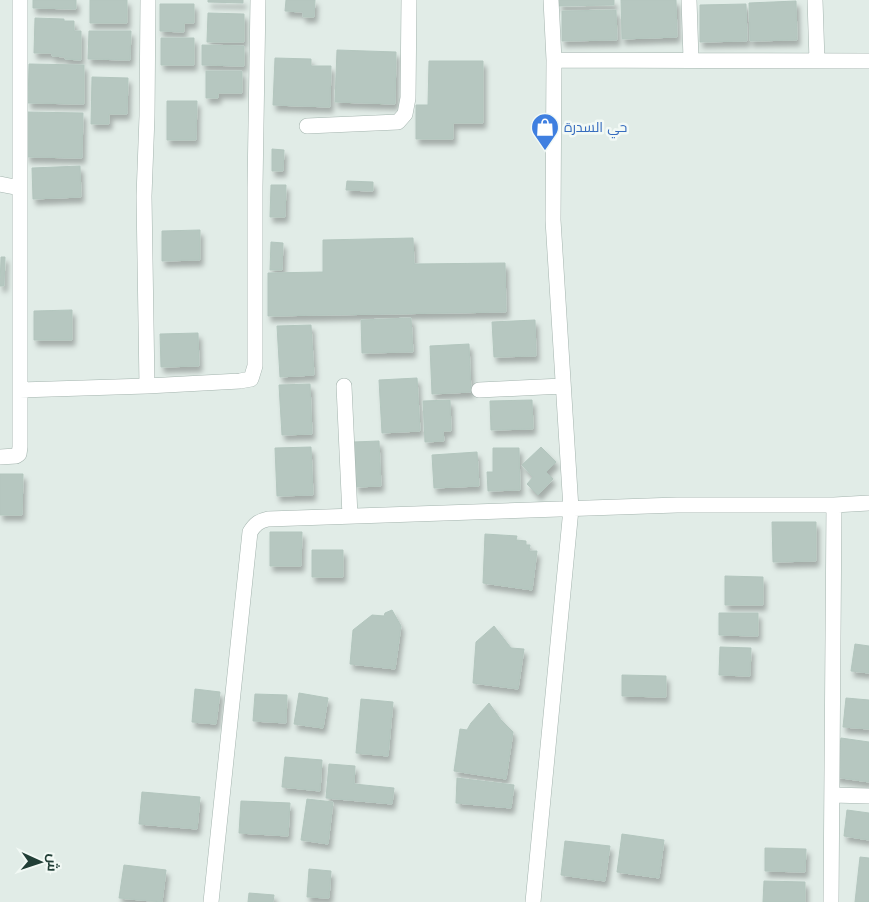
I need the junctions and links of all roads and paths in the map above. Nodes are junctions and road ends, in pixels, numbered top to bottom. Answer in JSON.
{"nodes":[{"id":1,"x":20,"y":0,"type":"edge"},
{"id":2,"x":148,"y":0,"type":"edge"},
{"id":3,"x":258,"y":0,"type":"edge"},
{"id":4,"x":409,"y":0,"type":"edge"},
{"id":5,"x":551,"y":0,"type":"edge"},
{"id":6,"x":689,"y":0,"type":"edge"},
{"id":7,"x":815,"y":0,"type":"edge"},
{"id":8,"x":554,"y":60,"type":"junction"},
{"id":9,"x":691,"y":60,"type":"junction"},
{"id":10,"x":817,"y":60,"type":"junction"},
{"id":11,"x":869,"y":61,"type":"edge"},
{"id":12,"x":307,"y":126,"type":"dead end"},
{"id":13,"x":0,"y":184,"type":"edge"},
{"id":14,"x":20,"y":188,"type":"junction"},
{"id":15,"x":147,"y":386,"type":"junction"},
{"id":16,"x":344,"y":386,"type":"dead end"},
{"id":17,"x":563,"y":386,"type":"junction"},
{"id":18,"x":20,"y":390,"type":"junction"},
{"id":19,"x":479,"y":390,"type":"dead end"},
{"id":20,"x":0,"y":457,"type":"edge"},
{"id":21,"x":869,"y":503,"type":"edge"},
{"id":22,"x":834,"y":505,"type":"junction"},
{"id":23,"x":571,"y":509,"type":"junction"},
{"id":24,"x":350,"y":516,"type":"junction"},
{"id":25,"x":832,"y":795,"type":"junction"},
{"id":26,"x":869,"y":796,"type":"edge"},
{"id":27,"x":211,"y":902,"type":"edge"},
{"id":28,"x":533,"y":902,"type":"edge"},
{"id":29,"x":831,"y":902,"type":"edge"}],
"edges":[{"from":1,"to":14,"type":"street"},
{"from":2,"to":15,"type":"street"},
{"from":3,"to":15,"type":"street"},
{"from":4,"to":12,"type":"street"},
{"from":5,"to":8,"type":"street"},
{"from":6,"to":9,"type":"street"},
{"from":7,"to":10,"type":"street"},
{"from":8,"to":9,"type":"street"},
{"from":8,"to":17,"type":"street"},
{"from":9,"to":10,"type":"street"},
{"from":10,"to":11,"type":"street"},
{"from":13,"to":14,"type":"street"},
{"from":14,"to":18,"type":"street"},
{"from":15,"to":18,"type":"street"},
{"from":16,"to":24,"type":"street"},
{"from":17,"to":19,"type":"street"},
{"from":17,"to":23,"type":"street"},
{"from":18,"to":20,"type":"street"},
{"from":21,"to":22,"type":"street"},
{"from":22,"to":23,"type":"street"},
{"from":22,"to":25,"type":"street"},
{"from":23,"to":24,"type":"street"},
{"from":23,"to":28,"type":"street"},
{"from":24,"to":27,"type":"street"},
{"from":25,"to":26,"type":"street"},
{"from":25,"to":29,"type":"street"}]}
